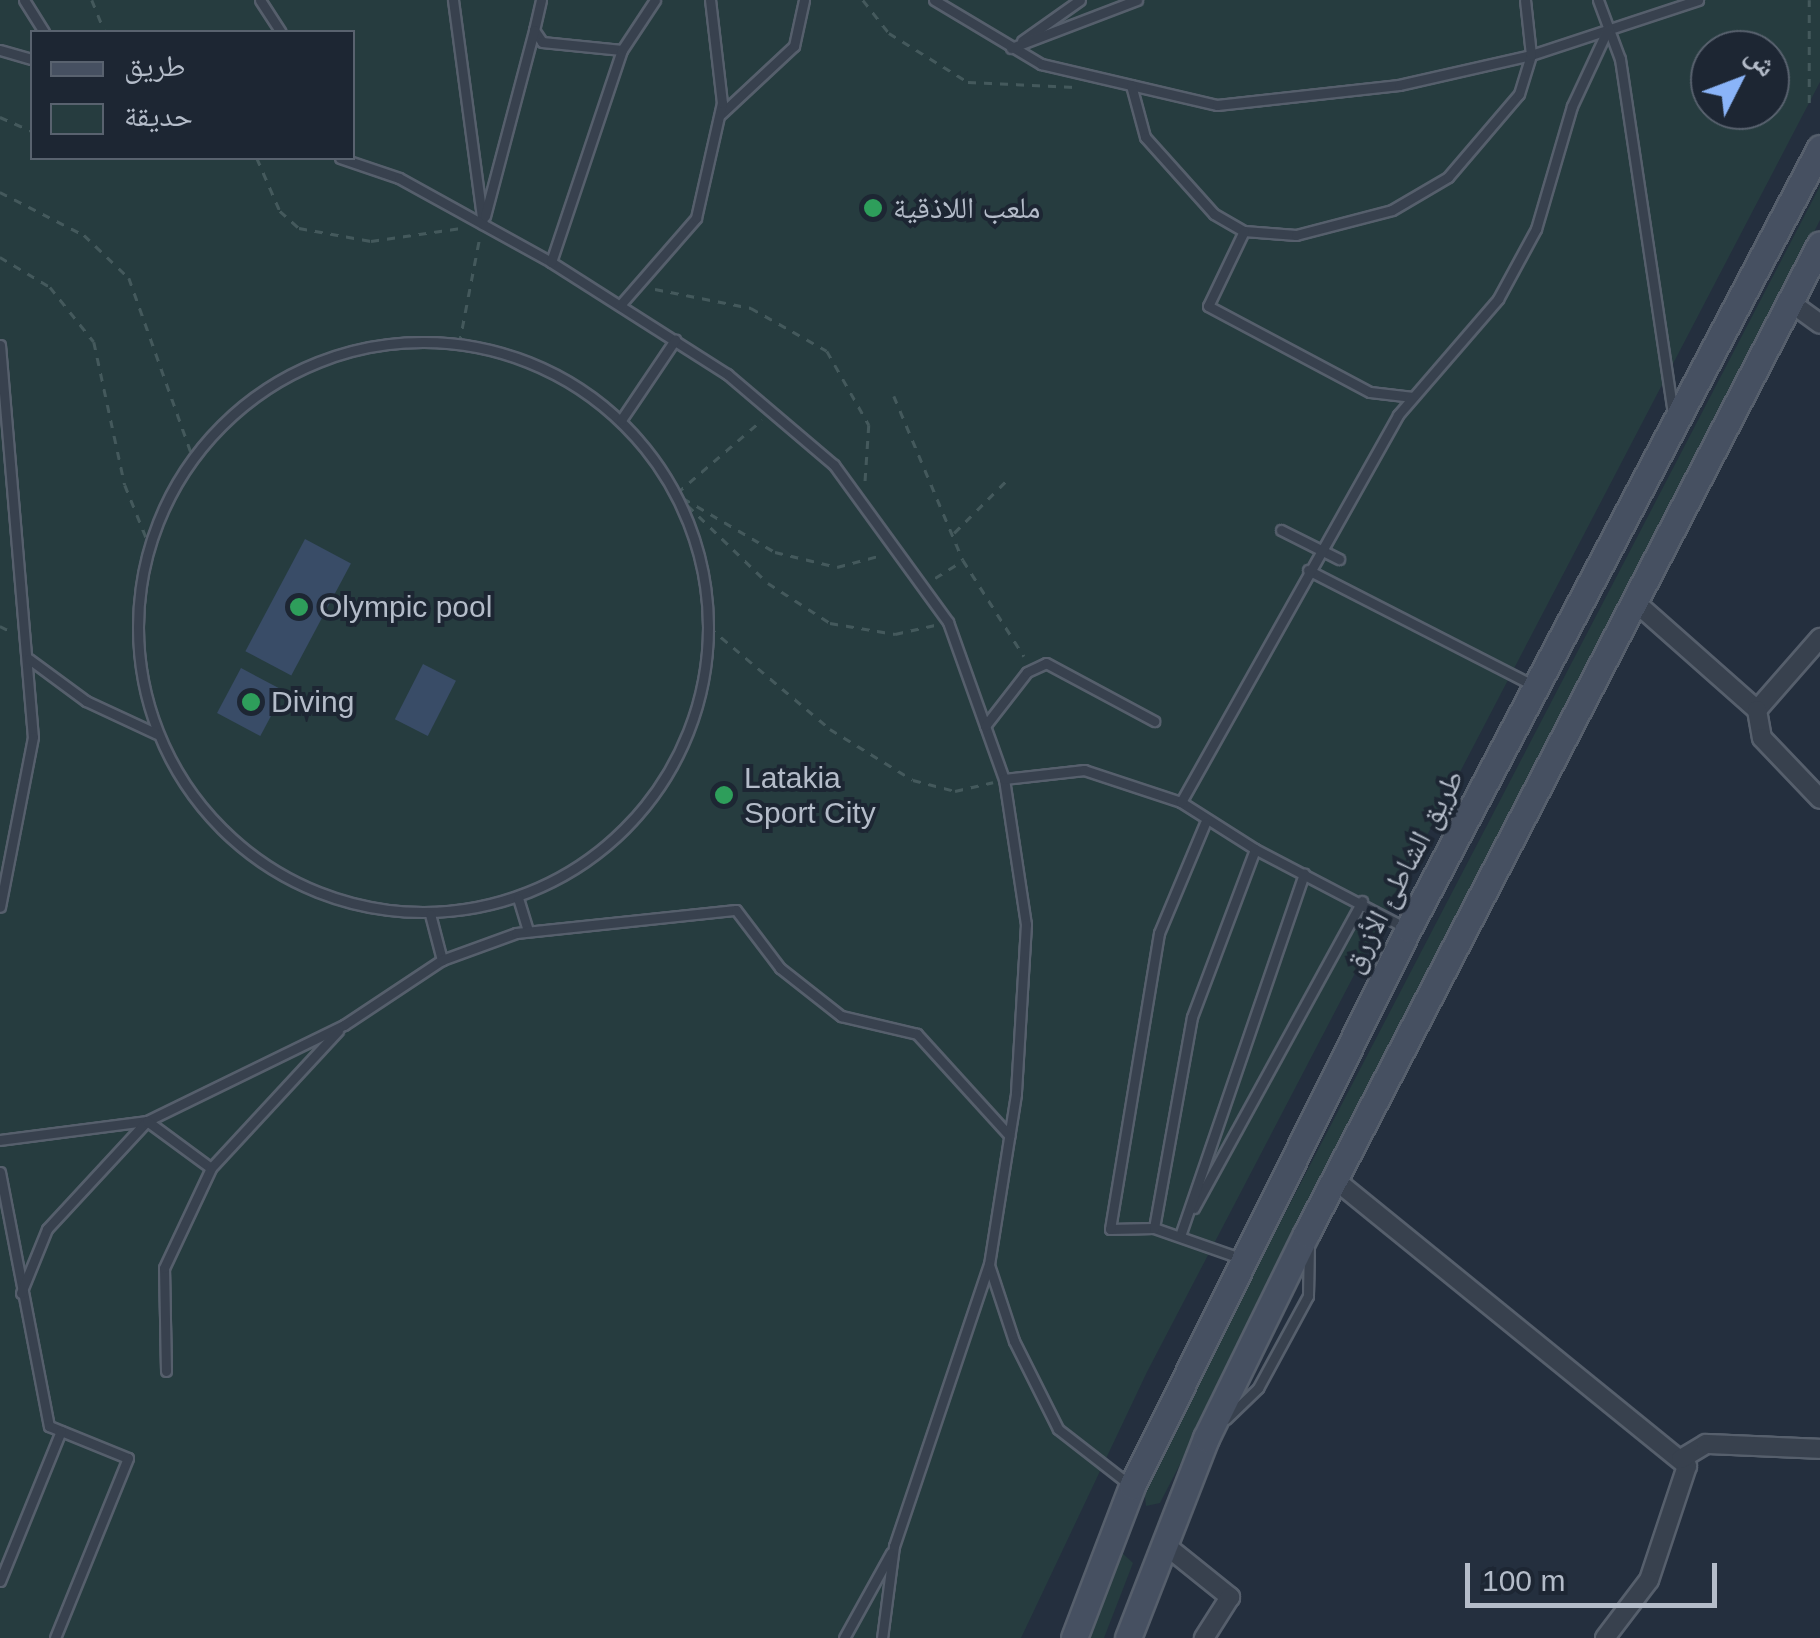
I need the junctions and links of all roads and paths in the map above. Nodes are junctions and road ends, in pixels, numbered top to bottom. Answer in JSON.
{"nodes":[{"id":1,"x":24,"y":0,"type":"edge"},
{"id":2,"x":92,"y":0,"type":"edge"},
{"id":3,"x":260,"y":0,"type":"edge"},
{"id":4,"x":453,"y":0,"type":"edge"},
{"id":5,"x":541,"y":0,"type":"edge"},
{"id":6,"x":655,"y":0,"type":"edge"},
{"id":7,"x":710,"y":0,"type":"edge"},
{"id":8,"x":804,"y":0,"type":"edge"},
{"id":9,"x":862,"y":0,"type":"edge"},
{"id":10,"x":934,"y":0,"type":"edge"},
{"id":11,"x":1080,"y":0,"type":"edge"},
{"id":12,"x":1137,"y":0,"type":"edge"},
{"id":13,"x":1525,"y":0,"type":"edge"},
{"id":14,"x":1598,"y":0,"type":"edge"},
{"id":15,"x":1698,"y":0,"type":"edge"},
{"id":16,"x":1809,"y":0,"type":"edge"},
{"id":17,"x":43,"y":30,"type":"edge"},
{"id":18,"x":104,"y":30,"type":"edge"},
{"id":19,"x":280,"y":30,"type":"edge"},
{"id":20,"x":534,"y":30,"type":"junction"},
{"id":21,"x":1607,"y":31,"type":"junction"},
{"id":22,"x":1011,"y":48,"type":"junction"},
{"id":23,"x":622,"y":50,"type":"junction"},
{"id":24,"x":2,"y":51,"type":"edge"},
{"id":25,"x":1531,"y":55,"type":"junction"},
{"id":26,"x":30,"y":58,"type":"edge"},
{"id":27,"x":1131,"y":85,"type":"junction"},
{"id":28,"x":1094,"y":86,"type":"dead end"},
{"id":29,"x":1809,"y":103,"type":"dead end"},
{"id":30,"x":719,"y":116,"type":"junction"},
{"id":31,"x":0,"y":117,"type":"edge"},
{"id":32,"x":30,"y":130,"type":"edge"},
{"id":33,"x":1820,"y":148,"type":"edge"},
{"id":34,"x":258,"y":160,"type":"edge"},
{"id":35,"x":345,"y":160,"type":"edge"},
{"id":36,"x":0,"y":192,"type":"edge"},
{"id":37,"x":482,"y":224,"type":"junction"},
{"id":38,"x":1244,"y":231,"type":"junction"},
{"id":39,"x":1820,"y":244,"type":"edge"},
{"id":40,"x":0,"y":257,"type":"edge"},
{"id":41,"x":551,"y":262,"type":"junction"},
{"id":42,"x":636,"y":286,"type":"junction"},
{"id":43,"x":1790,"y":302,"type":"junction"},
{"id":44,"x":621,"y":304,"type":"junction"},
{"id":45,"x":1820,"y":324,"type":"edge"},
{"id":46,"x":675,"y":340,"type":"junction"},
{"id":47,"x":459,"y":344,"type":"junction"},
{"id":48,"x":0,"y":345,"type":"edge"},
{"id":49,"x":894,"y":396,"type":"dead end"},
{"id":50,"x":1414,"y":397,"type":"junction"},
{"id":51,"x":772,"y":412,"type":"junction"},
{"id":52,"x":621,"y":420,"type":"junction"},
{"id":53,"x":1672,"y":434,"type":"junction"},
{"id":54,"x":192,"y":455,"type":"junction"},
{"id":55,"x":1006,"y":482,"type":"dead end"},
{"id":56,"x":676,"y":494,"type":"junction"},
{"id":57,"x":864,"y":502,"type":"junction"},
{"id":58,"x":1281,"y":530,"type":"dead end"},
{"id":59,"x":954,"y":533,"type":"junction"},
{"id":60,"x":148,"y":542,"type":"junction"},
{"id":61,"x":902,"y":550,"type":"junction"},
{"id":62,"x":1320,"y":550,"type":"junction"},
{"id":63,"x":1339,"y":559,"type":"dead end"},
{"id":64,"x":963,"y":560,"type":"junction"},
{"id":65,"x":1308,"y":570,"type":"junction"},
{"id":66,"x":925,"y":585,"type":"junction"},
{"id":67,"x":1634,"y":602,"type":"junction"},
{"id":68,"x":948,"y":622,"type":"junction"},
{"id":69,"x":710,"y":627,"type":"junction"},
{"id":70,"x":1820,"y":638,"type":"edge"},
{"id":71,"x":29,"y":659,"type":"junction"},
{"id":72,"x":1027,"y":672,"type":"junction"},
{"id":73,"x":1537,"y":687,"type":"junction"},
{"id":74,"x":1757,"y":710,"type":"junction"},
{"id":75,"x":1154,"y":721,"type":"dead end"},
{"id":76,"x":985,"y":726,"type":"junction"},
{"id":77,"x":157,"y":734,"type":"junction"},
{"id":78,"x":1004,"y":780,"type":"junction"},
{"id":79,"x":1820,"y":799,"type":"edge"},
{"id":80,"x":1181,"y":802,"type":"junction"},
{"id":81,"x":1205,"y":823,"type":"junction"},
{"id":82,"x":1255,"y":849,"type":"junction"},
{"id":83,"x":1304,"y":873,"type":"junction"},
{"id":84,"x":518,"y":898,"type":"junction"},
{"id":85,"x":1362,"y":901,"type":"junction"},
{"id":86,"x":0,"y":907,"type":"edge"},
{"id":87,"x":430,"y":914,"type":"junction"},
{"id":88,"x":1408,"y":929,"type":"junction"},
{"id":89,"x":528,"y":931,"type":"junction"},
{"id":90,"x":442,"y":960,"type":"junction"},
{"id":91,"x":344,"y":1025,"type":"junction"},
{"id":92,"x":147,"y":1121,"type":"junction"},
{"id":93,"x":1009,"y":1135,"type":"junction"},
{"id":94,"x":0,"y":1140,"type":"edge"},
{"id":95,"x":211,"y":1168,"type":"junction"},
{"id":96,"x":0,"y":1172,"type":"edge"},
{"id":97,"x":1334,"y":1179,"type":"junction"},
{"id":98,"x":1154,"y":1228,"type":"junction"},
{"id":99,"x":1181,"y":1233,"type":"junction"},
{"id":100,"x":1243,"y":1259,"type":"junction"},
{"id":101,"x":989,"y":1264,"type":"junction"},
{"id":102,"x":20,"y":1295,"type":"junction"},
{"id":103,"x":166,"y":1371,"type":"dead end"},
{"id":104,"x":61,"y":1431,"type":"junction"},
{"id":105,"x":1820,"y":1450,"type":"edge"},
{"id":106,"x":1681,"y":1459,"type":"junction"},
{"id":107,"x":1132,"y":1486,"type":"junction"},
{"id":108,"x":1164,"y":1544,"type":"junction"},
{"id":109,"x":894,"y":1546,"type":"junction"},
{"id":110,"x":0,"y":1581,"type":"edge"},
{"id":111,"x":55,"y":1638,"type":"edge"},
{"id":112,"x":844,"y":1638,"type":"edge"},
{"id":113,"x":882,"y":1638,"type":"edge"},
{"id":114,"x":1074,"y":1638,"type":"edge"},
{"id":115,"x":1128,"y":1638,"type":"edge"},
{"id":116,"x":1204,"y":1638,"type":"edge"},
{"id":117,"x":1605,"y":1638,"type":"edge"}],
"edges":[{"from":1,"to":17,"type":"lane"},
{"from":2,"to":18,"type":"path"},
{"from":3,"to":19,"type":"lane"},
{"from":4,"to":37,"type":"lane"},
{"from":5,"to":20,"type":"lane"},
{"from":6,"to":23,"type":"lane"},
{"from":7,"to":30,"type":"lane"},
{"from":8,"to":30,"type":"lane"},
{"from":9,"to":28,"type":"path"},
{"from":10,"to":22,"type":"lane"},
{"from":11,"to":22,"type":"lane"},
{"from":12,"to":22,"type":"lane"},
{"from":13,"to":25,"type":"lane"},
{"from":14,"to":21,"type":"lane"},
{"from":15,"to":21,"type":"lane"},
{"from":16,"to":29,"type":"path"},
{"from":20,"to":23,"type":"lane"},
{"from":20,"to":37,"type":"lane"},
{"from":21,"to":25,"type":"lane"},
{"from":21,"to":50,"type":"lane"},
{"from":21,"to":53,"type":"lane"},
{"from":22,"to":27,"type":"lane"},
{"from":23,"to":41,"type":"lane"},
{"from":24,"to":26,"type":"lane"},
{"from":25,"to":27,"type":"lane"},
{"from":25,"to":38,"type":"lane"},
{"from":27,"to":38,"type":"lane"},
{"from":30,"to":42,"type":"lane"},
{"from":31,"to":32,"type":"path"},
{"from":33,"to":53,"type":"main road","name":"طريق الشاطئ الأزرق"},
{"from":34,"to":37,"type":"path"},
{"from":35,"to":37,"type":"lane"},
{"from":36,"to":54,"type":"path"},
{"from":37,"to":41,"type":"lane"},
{"from":37,"to":47,"type":"path"},
{"from":38,"to":50,"type":"lane"},
{"from":39,"to":43,"type":"main road"},
{"from":40,"to":60,"type":"path"},
{"from":41,"to":44,"type":"lane"},
{"from":42,"to":44,"type":"lane"},
{"from":42,"to":57,"type":"path"},
{"from":43,"to":45,"type":"street"},
{"from":43,"to":67,"type":"main road"},
{"from":44,"to":46,"type":"lane"},
{"from":46,"to":51,"type":"lane"},
{"from":46,"to":52,"type":"lane"},
{"from":47,"to":52,"type":"lane"},
{"from":47,"to":54,"type":"lane"},
{"from":48,"to":71,"type":"lane"},
{"from":49,"to":59,"type":"path"},
{"from":50,"to":62,"type":"lane"},
{"from":51,"to":56,"type":"path"},
{"from":51,"to":57,"type":"lane"},
{"from":52,"to":56,"type":"lane"},
{"from":53,"to":73,"type":"main road","name":"طريق الشاطئ الأزرق"},
{"from":54,"to":60,"type":"lane"},
{"from":55,"to":59,"type":"path"},
{"from":56,"to":61,"type":"path"},
{"from":56,"to":68,"type":"path"},
{"from":56,"to":69,"type":"lane"},
{"from":57,"to":61,"type":"lane"},
{"from":58,"to":62,"type":"lane"},
{"from":59,"to":64,"type":"path"},
{"from":60,"to":77,"type":"lane"},
{"from":61,"to":66,"type":"lane"},
{"from":62,"to":63,"type":"lane"},
{"from":62,"to":65,"type":"lane"},
{"from":64,"to":66,"type":"path"},
{"from":64,"to":72,"type":"path"},
{"from":65,"to":73,"type":"lane"},
{"from":65,"to":80,"type":"lane"},
{"from":66,"to":68,"type":"lane"},
{"from":67,"to":74,"type":"street"},
{"from":67,"to":97,"type":"main road"},
{"from":68,"to":76,"type":"lane"},
{"from":69,"to":78,"type":"path"},
{"from":69,"to":84,"type":"lane"},
{"from":70,"to":74,"type":"street"},
{"from":71,"to":77,"type":"lane"},
{"from":71,"to":86,"type":"lane"},
{"from":72,"to":75,"type":"lane"},
{"from":72,"to":76,"type":"lane"},
{"from":73,"to":88,"type":"main road","name":"طريق الشاطئ الأزرق"},
{"from":74,"to":79,"type":"street"},
{"from":76,"to":78,"type":"lane"},
{"from":77,"to":87,"type":"lane"},
{"from":78,"to":80,"type":"lane"},
{"from":78,"to":93,"type":"lane"},
{"from":80,"to":81,"type":"lane"},
{"from":81,"to":82,"type":"lane"},
{"from":81,"to":98,"type":"lane"},
{"from":82,"to":83,"type":"lane"},
{"from":82,"to":98,"type":"lane"},
{"from":83,"to":85,"type":"lane"},
{"from":83,"to":99,"type":"lane"},
{"from":84,"to":87,"type":"lane"},
{"from":84,"to":89,"type":"lane"},
{"from":85,"to":88,"type":"lane"},
{"from":85,"to":99,"type":"lane"},
{"from":87,"to":90,"type":"lane"},
{"from":88,"to":100,"type":"main road","name":"طريق الشاطئ الأزرق"},
{"from":89,"to":90,"type":"lane"},
{"from":89,"to":93,"type":"lane"},
{"from":90,"to":91,"type":"lane"},
{"from":91,"to":92,"type":"lane"},
{"from":91,"to":95,"type":"lane"},
{"from":92,"to":94,"type":"lane"},
{"from":92,"to":95,"type":"lane"},
{"from":92,"to":102,"type":"lane"},
{"from":93,"to":101,"type":"lane"},
{"from":95,"to":103,"type":"lane"},
{"from":96,"to":102,"type":"lane"},
{"from":97,"to":106,"type":"street"},
{"from":97,"to":108,"type":"main road"},
{"from":98,"to":99,"type":"lane"},
{"from":99,"to":100,"type":"lane"},
{"from":100,"to":107,"type":"main road","name":"طريق الشاطئ الأزرق"},
{"from":101,"to":107,"type":"lane"},
{"from":101,"to":109,"type":"lane"},
{"from":102,"to":104,"type":"lane"},
{"from":104,"to":110,"type":"lane"},
{"from":104,"to":111,"type":"lane"},
{"from":105,"to":106,"type":"street"},
{"from":106,"to":117,"type":"street"},
{"from":107,"to":114,"type":"main road","name":"طريق الشاطئ الأزرق"},
{"from":108,"to":115,"type":"main road"},
{"from":108,"to":116,"type":"street"},
{"from":109,"to":112,"type":"lane"},
{"from":109,"to":113,"type":"lane"}]}
